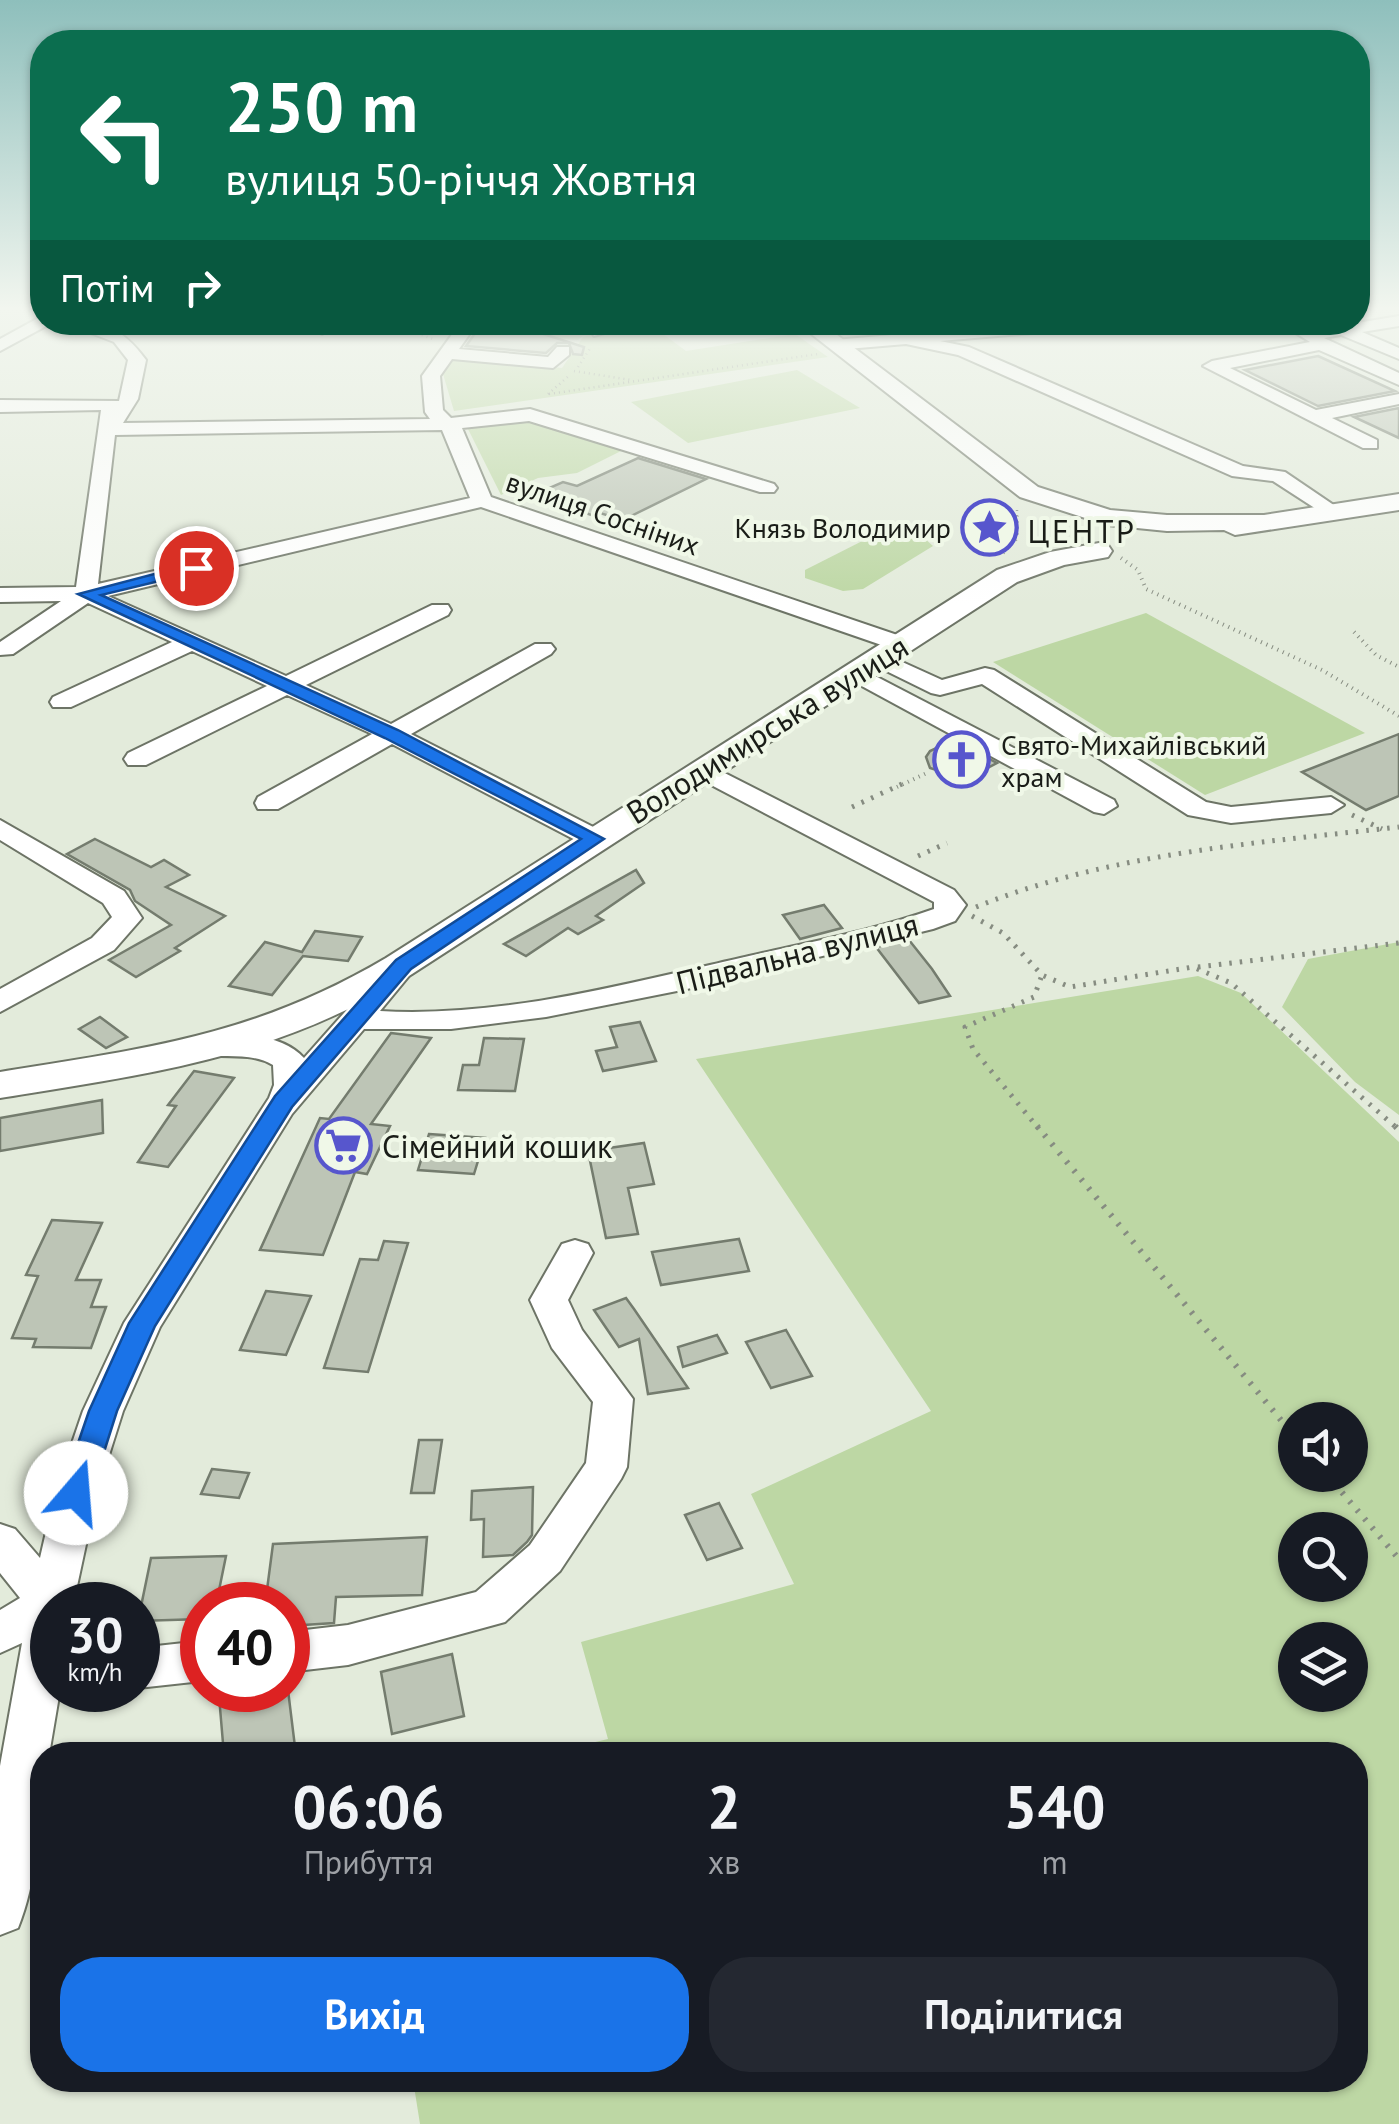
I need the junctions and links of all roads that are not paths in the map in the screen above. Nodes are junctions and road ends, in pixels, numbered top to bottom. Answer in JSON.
{"nodes":[{"id":1,"x":111,"y":407,"type":"edge"},
{"id":2,"x":126,"y":407,"type":"edge"},
{"id":3,"x":434,"y":407,"type":"edge"},
{"id":4,"x":916,"y":407,"type":"edge"},
{"id":5,"x":1091,"y":407,"type":"edge"},
{"id":6,"x":1295,"y":407,"type":"edge"},
{"id":7,"x":1358,"y":407,"type":"edge"},
{"id":8,"x":1313,"y":416,"type":"junction"},
{"id":9,"x":446,"y":424,"type":"junction"},
{"id":10,"x":106,"y":429,"type":"junction"},
{"id":11,"x":1370,"y":444,"type":"dead end"},
{"id":12,"x":767,"y":488,"type":"dead end"},
{"id":13,"x":1021,"y":497,"type":"junction"},
{"id":14,"x":482,"y":500,"type":"junction"},
{"id":15,"x":1399,"y":502,"type":"edge"},
{"id":16,"x":1334,"y":512,"type":"junction"},
{"id":17,"x":1101,"y":516,"type":"junction"},
{"id":18,"x":1261,"y":522,"type":"junction"},
{"id":19,"x":1034,"y":532,"type":"junction"},
{"id":20,"x":1115,"y":553,"type":"junction"},
{"id":21,"x":1002,"y":567,"type":"junction"},
{"id":22,"x":86,"y":594,"type":"junction"},
{"id":23,"x":0,"y":595,"type":"edge"},
{"id":24,"x":440,"y":610,"type":"dead end"},
{"id":25,"x":188,"y":644,"type":"junction"},
{"id":26,"x":4,"y":648,"type":"dead end"},
{"id":27,"x":543,"y":650,"type":"dead end"},
{"id":28,"x":878,"y":659,"type":"junction"},
{"id":29,"x":288,"y":686,"type":"junction"},
{"id":30,"x":62,"y":702,"type":"dead end"},
{"id":31,"x":392,"y":734,"type":"junction"},
{"id":32,"x":137,"y":759,"type":"dead end"},
{"id":33,"x":703,"y":770,"type":"junction"},
{"id":34,"x":268,"y":804,"type":"dead end"},
{"id":35,"x":1331,"y":804,"type":"road end"},
{"id":36,"x":1104,"y":806,"type":"dead end"},
{"id":37,"x":0,"y":828,"type":"edge"},
{"id":38,"x":595,"y":839,"type":"junction"},
{"id":39,"x":403,"y":965,"type":"junction"},
{"id":40,"x":0,"y":1002,"type":"edge"},
{"id":41,"x":356,"y":1020,"type":"junction"},
{"id":42,"x":210,"y":1046,"type":"junction"},
{"id":43,"x":0,"y":1085,"type":"edge"},
{"id":44,"x":284,"y":1101,"type":"junction"},
{"id":45,"x":574,"y":1254,"type":"dead end"},
{"id":46,"x":0,"y":1542,"type":"edge"},
{"id":47,"x":33,"y":1582,"type":"edge"},
{"id":48,"x":56,"y":1582,"type":"edge"},
{"id":49,"x":30,"y":1615,"type":"edge"},
{"id":50,"x":0,"y":1633,"type":"edge"},
{"id":51,"x":310,"y":1649,"type":"edge"},
{"id":52,"x":38,"y":1712,"type":"edge"},
{"id":53,"x":32,"y":1742,"type":"edge"},
{"id":54,"x":30,"y":1752,"type":"edge"},
{"id":55,"x":0,"y":1910,"type":"edge"}],
"edges":[{"from":1,"to":10,"type":"street"},
{"from":2,"to":10,"type":"street"},
{"from":3,"to":9,"type":"street","name":"вулиця Сосніних"},
{"from":4,"to":13,"type":"main road"},
{"from":5,"to":16,"type":"street"},
{"from":6,"to":8,"type":"street"},
{"from":7,"to":8,"type":"street"},
{"from":8,"to":11,"type":"street"},
{"from":9,"to":10,"type":"street"},
{"from":9,"to":12,"type":"street"},
{"from":9,"to":14,"type":"street","name":"вулиця Сосніних"},
{"from":10,"to":22,"type":"street"},
{"from":13,"to":17,"type":"main road"},
{"from":13,"to":19,"type":"main road"},
{"from":14,"to":22,"type":"street"},
{"from":14,"to":28,"type":"street","name":"вулиця Сосніних"},
{"from":15,"to":16,"type":"main road"},
{"from":16,"to":18,"type":"main road"},
{"from":17,"to":18,"type":"main road"},
{"from":17,"to":19,"type":"main road"},
{"from":17,"to":20,"type":"main road"},
{"from":18,"to":20,"type":"main road","name":"Володимирська вулиця"},
{"from":19,"to":20,"type":"main road"},
{"from":19,"to":21,"type":"main road","name":"Володимирська вулиця"},
{"from":20,"to":21,"type":"main road","name":"Володимирська вулиця"},
{"from":21,"to":28,"type":"main road","name":"Володимирська вулиця"},
{"from":22,"to":23,"type":"street"},
{"from":22,"to":25,"type":"street"},
{"from":22,"to":26,"type":"street"},
{"from":24,"to":29,"type":"street"},
{"from":25,"to":29,"type":"street"},
{"from":25,"to":30,"type":"street"},
{"from":27,"to":31,"type":"street"},
{"from":28,"to":33,"type":"main road","name":"Володимирська вулиця"},
{"from":28,"to":35,"type":"street"},
{"from":28,"to":36,"type":"street"},
{"from":29,"to":31,"type":"street"},
{"from":29,"to":32,"type":"street"},
{"from":31,"to":34,"type":"street"},
{"from":31,"to":38,"type":"street"},
{"from":33,"to":38,"type":"main road","name":"Володимирська вулиця"},
{"from":33,"to":41,"type":"street","name":"Підвальна вулиця"},
{"from":37,"to":40,"type":"street"},
{"from":38,"to":39,"type":"main road","name":"Володимирська вулиця"},
{"from":39,"to":41,"type":"street","name":"Володимирська вулиця"},
{"from":39,"to":42,"type":"main road"},
{"from":41,"to":44,"type":"street","name":"Володимирська вулиця"},
{"from":42,"to":43,"type":"main road"},
{"from":42,"to":44,"type":"street"},
{"from":44,"to":48,"type":"street","name":"Володимирська вулиця"},
{"from":45,"to":51,"type":"street"},
{"from":46,"to":47,"type":"street"},
{"from":49,"to":50,"type":"street"},
{"from":52,"to":53,"type":"street","name":"Володимирська вулиця"},
{"from":54,"to":55,"type":"street","name":"Володимирська вулиця"}]}
